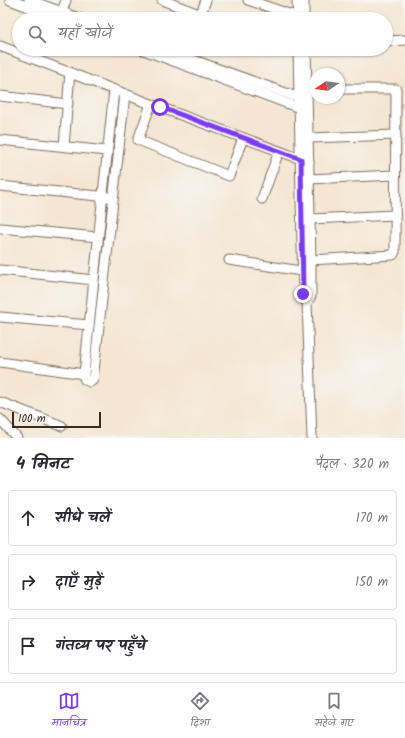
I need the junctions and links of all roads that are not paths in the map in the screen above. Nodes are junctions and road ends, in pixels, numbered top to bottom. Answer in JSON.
{"nodes":[{"id":1,"x":10,"y":0,"type":"edge"},
{"id":2,"x":29,"y":0,"type":"edge"},
{"id":3,"x":66,"y":0,"type":"edge"},
{"id":4,"x":162,"y":0,"type":"edge"},
{"id":5,"x":206,"y":0,"type":"edge"},
{"id":6,"x":248,"y":0,"type":"edge"},
{"id":7,"x":297,"y":0,"type":"edge"},
{"id":8,"x":304,"y":0,"type":"edge"},
{"id":9,"x":51,"y":12,"type":"edge"},
{"id":10,"x":55,"y":12,"type":"edge"},
{"id":11,"x":62,"y":12,"type":"edge"},
{"id":12,"x":188,"y":12,"type":"edge"},
{"id":13,"x":201,"y":12,"type":"edge"},
{"id":14,"x":283,"y":12,"type":"edge"},
{"id":15,"x":299,"y":12,"type":"edge"},
{"id":16,"x":301,"y":12,"type":"edge"},
{"id":17,"x":405,"y":40,"type":"edge"},
{"id":18,"x":393,"y":41,"type":"edge"},
{"id":19,"x":0,"y":46,"type":"edge"},
{"id":20,"x":12,"y":50,"type":"edge"},
{"id":21,"x":27,"y":56,"type":"edge"},
{"id":22,"x":160,"y":56,"type":"edge"},
{"id":23,"x":194,"y":56,"type":"edge"},
{"id":24,"x":299,"y":56,"type":"edge"},
{"id":25,"x":300,"y":56,"type":"edge"},
{"id":26,"x":70,"y":72,"type":"junction"},
{"id":27,"x":309,"y":83,"type":"edge"},
{"id":28,"x":345,"y":89,"type":"edge"},
{"id":29,"x":114,"y":90,"type":"junction"},
{"id":30,"x":309,"y":92,"type":"edge"},
{"id":31,"x":125,"y":94,"type":"junction"},
{"id":32,"x":0,"y":96,"type":"edge"},
{"id":33,"x":303,"y":100,"type":"junction"},
{"id":34,"x":68,"y":104,"type":"junction"},
{"id":35,"x":151,"y":104,"type":"junction"},
{"id":36,"x":304,"y":110,"type":"junction"},
{"id":37,"x":396,"y":135,"type":"junction"},
{"id":38,"x":243,"y":138,"type":"junction"},
{"id":39,"x":309,"y":138,"type":"junction"},
{"id":40,"x":0,"y":140,"type":"edge"},
{"id":41,"x":64,"y":146,"type":"junction"},
{"id":42,"x":107,"y":150,"type":"junction"},
{"id":43,"x":279,"y":151,"type":"junction"},
{"id":44,"x":305,"y":160,"type":"junction"},
{"id":45,"x":405,"y":169,"type":"edge"},
{"id":46,"x":395,"y":172,"type":"junction"},
{"id":47,"x":310,"y":178,"type":"junction"},
{"id":48,"x":0,"y":186,"type":"edge"},
{"id":49,"x":102,"y":196,"type":"junction"},
{"id":50,"x":112,"y":197,"type":"junction"},
{"id":51,"x":262,"y":199,"type":"dead end"},
{"id":52,"x":395,"y":216,"type":"junction"},
{"id":53,"x":311,"y":219,"type":"junction"},
{"id":54,"x":0,"y":228,"type":"edge"},
{"id":55,"x":98,"y":237,"type":"junction"},
{"id":56,"x":229,"y":260,"type":"dead end"},
{"id":57,"x":311,"y":260,"type":"junction"},
{"id":58,"x":0,"y":270,"type":"edge"},
{"id":59,"x":307,"y":272,"type":"junction"},
{"id":60,"x":94,"y":280,"type":"junction"},
{"id":61,"x":0,"y":317,"type":"edge"},
{"id":62,"x":89,"y":325,"type":"junction"},
{"id":63,"x":0,"y":362,"type":"edge"},
{"id":64,"x":84,"y":374,"type":"junction"},
{"id":65,"x":0,"y":402,"type":"edge"},
{"id":66,"x":0,"y":419,"type":"edge"},
{"id":67,"x":62,"y":426,"type":"dead end"},
{"id":68,"x":16,"y":438,"type":"edge"},
{"id":69,"x":312,"y":438,"type":"edge"}],
"edges":[{"from":1,"to":9,"type":"street"},
{"from":2,"to":10,"type":"street"},
{"from":3,"to":11,"type":"street"},
{"from":4,"to":12,"type":"street"},
{"from":5,"to":13,"type":"street"},
{"from":6,"to":14,"type":"street"},
{"from":7,"to":15,"type":"street"},
{"from":8,"to":16,"type":"street"},
{"from":17,"to":18,"type":"street"},
{"from":19,"to":20,"type":"street"},
{"from":21,"to":26,"type":"street"},
{"from":22,"to":36,"type":"street"},
{"from":23,"to":33,"type":"street"},
{"from":24,"to":33,"type":"street"},
{"from":25,"to":27,"type":"street"},
{"from":26,"to":29,"type":"street"},
{"from":26,"to":34,"type":"street"},
{"from":28,"to":37,"type":"street"},
{"from":29,"to":31,"type":"street"},
{"from":29,"to":42,"type":"street"},
{"from":30,"to":33,"type":"street"},
{"from":31,"to":35,"type":"street"},
{"from":31,"to":50,"type":"street"},
{"from":32,"to":34,"type":"street"},
{"from":33,"to":36,"type":"street"},
{"from":34,"to":41,"type":"street"},
{"from":35,"to":38,"type":"street"},
{"from":35,"to":38,"type":"street"},
{"from":36,"to":39,"type":"street"},
{"from":36,"to":44,"type":"street"},
{"from":37,"to":39,"type":"street"},
{"from":37,"to":46,"type":"street"},
{"from":38,"to":43,"type":"street"},
{"from":39,"to":44,"type":"street"},
{"from":40,"to":41,"type":"street"},
{"from":41,"to":42,"type":"street"},
{"from":42,"to":49,"type":"street"},
{"from":43,"to":44,"type":"street"},
{"from":43,"to":51,"type":"street"},
{"from":44,"to":47,"type":"street"},
{"from":44,"to":59,"type":"street"},
{"from":45,"to":46,"type":"street"},
{"from":46,"to":47,"type":"street"},
{"from":46,"to":52,"type":"street"},
{"from":47,"to":53,"type":"street"},
{"from":48,"to":49,"type":"street"},
{"from":49,"to":50,"type":"street"},
{"from":49,"to":55,"type":"street"},
{"from":50,"to":64,"type":"street"},
{"from":52,"to":53,"type":"street"},
{"from":52,"to":57,"type":"street"},
{"from":53,"to":57,"type":"street"},
{"from":54,"to":55,"type":"street"},
{"from":55,"to":60,"type":"street"},
{"from":56,"to":59,"type":"street"},
{"from":57,"to":59,"type":"street"},
{"from":58,"to":60,"type":"street"},
{"from":59,"to":69,"type":"street"},
{"from":60,"to":62,"type":"street"},
{"from":61,"to":62,"type":"street"},
{"from":62,"to":64,"type":"street"},
{"from":63,"to":64,"type":"street"},
{"from":65,"to":67,"type":"street"},
{"from":66,"to":68,"type":"street"}]}
